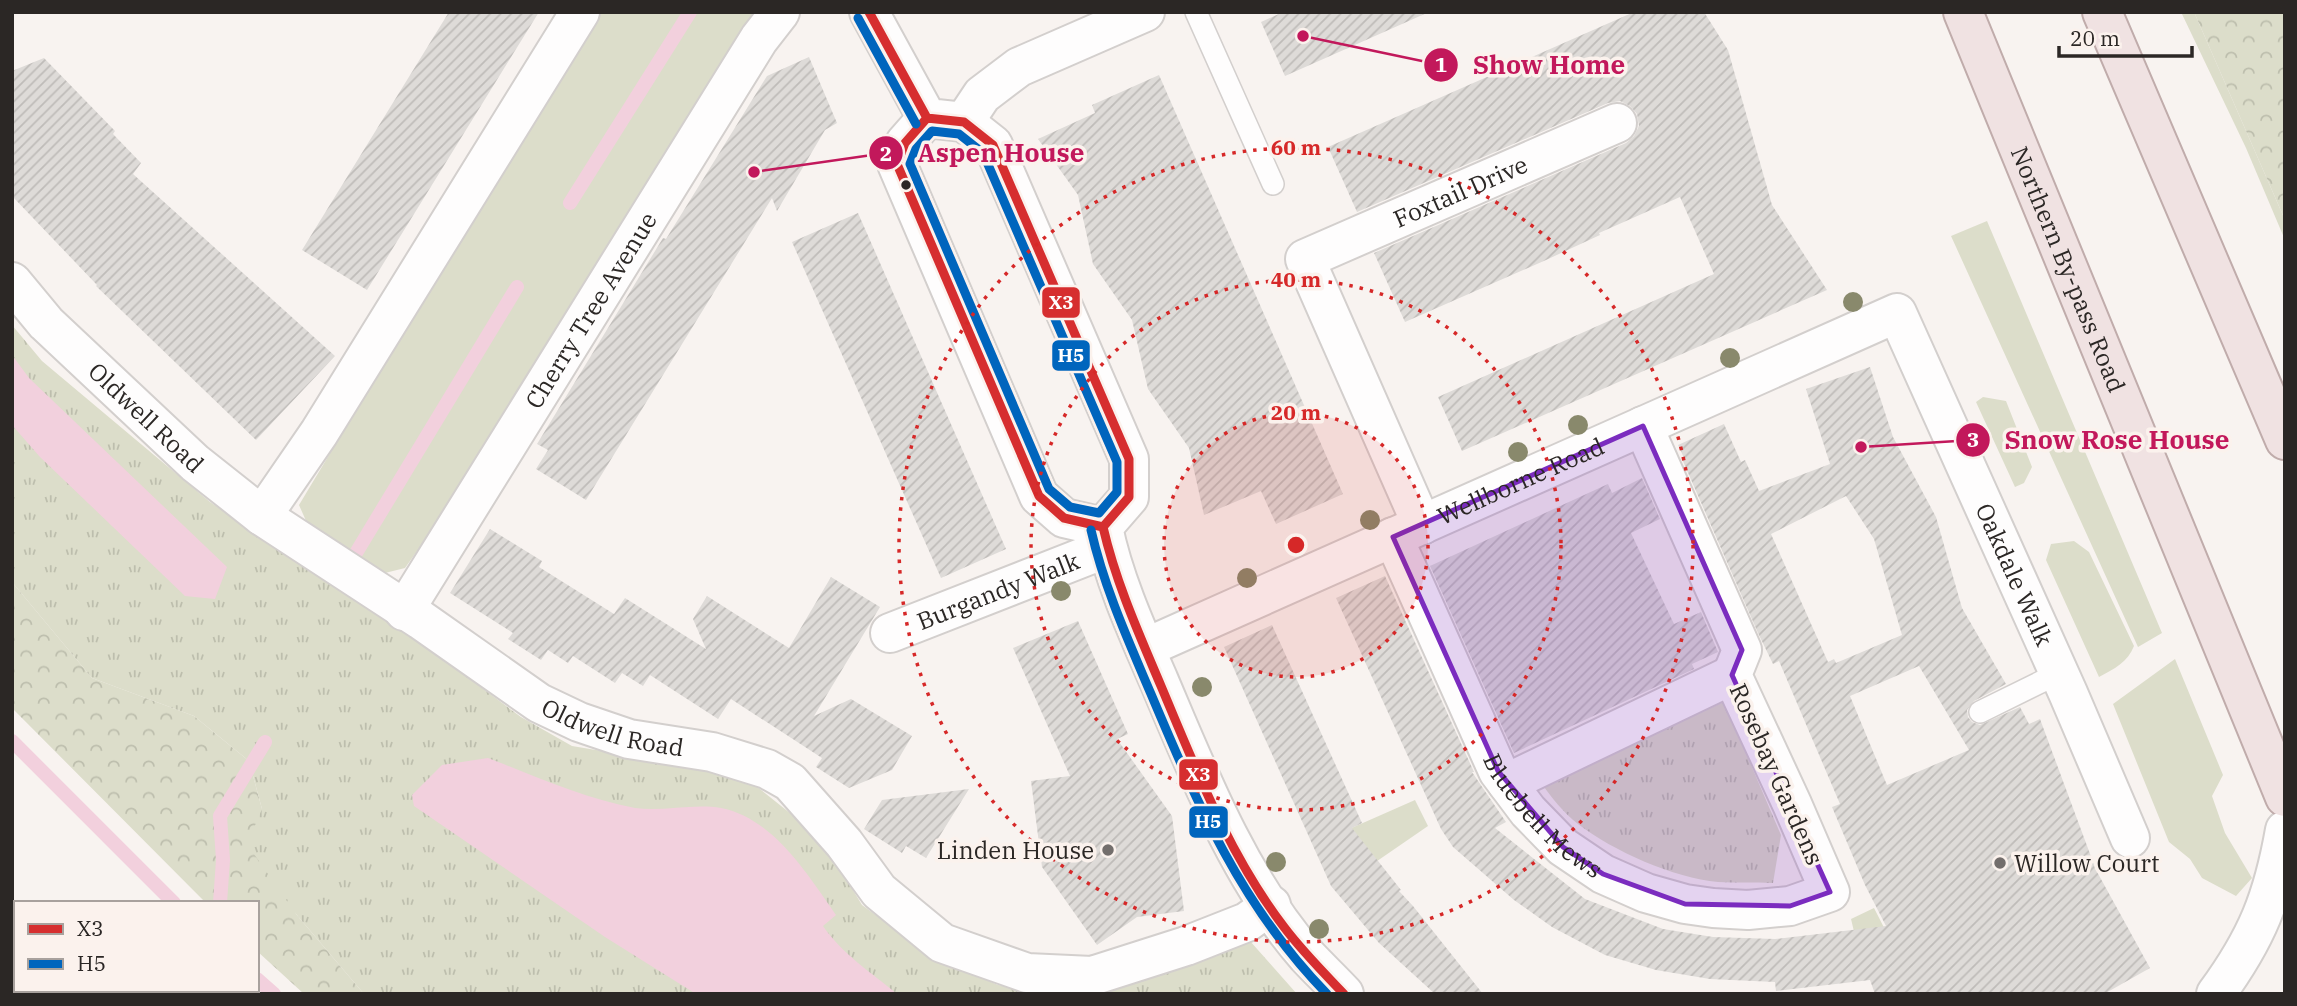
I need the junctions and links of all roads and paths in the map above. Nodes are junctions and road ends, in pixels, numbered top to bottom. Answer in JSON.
{"nodes":[{"id":1,"x":580,"y":12,"type":"edge"},
{"id":2,"x":780,"y":12,"type":"edge"},
{"id":3,"x":869,"y":12,"type":"edge"},
{"id":4,"x":1144,"y":12,"type":"edge"},
{"id":5,"x":1196,"y":12,"type":"edge"},
{"id":6,"x":1963,"y":12,"type":"edge"},
{"id":7,"x":2102,"y":12,"type":"edge"},
{"id":8,"x":945,"y":120,"type":"junction"},
{"id":9,"x":1617,"y":123,"type":"dead end"},
{"id":10,"x":1273,"y":184,"type":"dead end"},
{"id":11,"x":1305,"y":259,"type":"joint"},
{"id":12,"x":12,"y":282,"type":"edge"},
{"id":13,"x":1897,"y":313,"type":"joint"},
{"id":14,"x":1643,"y":426,"type":"junction"},
{"id":15,"x":2285,"y":440,"type":"edge"},
{"id":16,"x":262,"y":516,"type":"junction"},
{"id":17,"x":1407,"y":531,"type":"junction"},
{"id":18,"x":1105,"y":537,"type":"junction"},
{"id":19,"x":404,"y":611,"type":"junction"},
{"id":20,"x":890,"y":633,"type":"dead end"},
{"id":21,"x":1145,"y":648,"type":"junction"},
{"id":22,"x":2059,"y":673,"type":"junction"},
{"id":23,"x":1732,"y":675,"type":"junction"},
{"id":24,"x":1980,"y":712,"type":"dead end"},
{"id":25,"x":1507,"y":783,"type":"junction"},
{"id":26,"x":2285,"y":797,"type":"edge"},
{"id":27,"x":2285,"y":830,"type":"edge"},
{"id":28,"x":2130,"y":838,"type":"dead end"},
{"id":29,"x":1830,"y":892,"type":"joint"},
{"id":30,"x":1271,"y":905,"type":"junction"},
{"id":31,"x":1344,"y":994,"type":"edge"},
{"id":32,"x":2216,"y":994,"type":"edge"}],
"edges":[{"from":1,"to":16,"type":"street"},
{"from":2,"to":19,"type":"street","name":"Cherry Tree Avenue"},
{"from":3,"to":8,"type":"street"},
{"from":4,"to":8,"type":"street"},
{"from":5,"to":10,"type":"lane"},
{"from":6,"to":26,"type":"highway","name":"Northern By-pass Road"},
{"from":7,"to":15,"type":"highway"},
{"from":8,"to":18,"type":"street"},
{"from":8,"to":18,"type":"street"},
{"from":9,"to":11,"type":"street","name":"Foxtail Drive"},
{"from":11,"to":17,"type":"street","name":"Bluebell Mews"},
{"from":12,"to":16,"type":"street","name":"Oldwell Road"},
{"from":13,"to":14,"type":"street","name":"Wellborne Road"},
{"from":13,"to":22,"type":"street","name":"Oakdale Walk"},
{"from":14,"to":17,"type":"street","name":"Wellborne Road"},
{"from":14,"to":23,"type":"street","name":"Rosebay Gardens"},
{"from":16,"to":19,"type":"street","name":"Oldwell Road"},
{"from":17,"to":21,"type":"street","name":"Wellborne Road"},
{"from":17,"to":25,"type":"street","name":"Bluebell Mews"},
{"from":18,"to":20,"type":"street","name":"Burgandy Walk"},
{"from":18,"to":21,"type":"street"},
{"from":19,"to":30,"type":"street","name":"Oldwell Road"},
{"from":21,"to":30,"type":"street"},
{"from":22,"to":24,"type":"lane"},
{"from":22,"to":28,"type":"street","name":"Oakdale Walk"},
{"from":23,"to":25,"type":"street"},
{"from":23,"to":29,"type":"street","name":"Rosebay Gardens"},
{"from":25,"to":29,"type":"street","name":"Bluebell Mews"},
{"from":27,"to":32,"type":"street"},
{"from":30,"to":31,"type":"street"}]}
